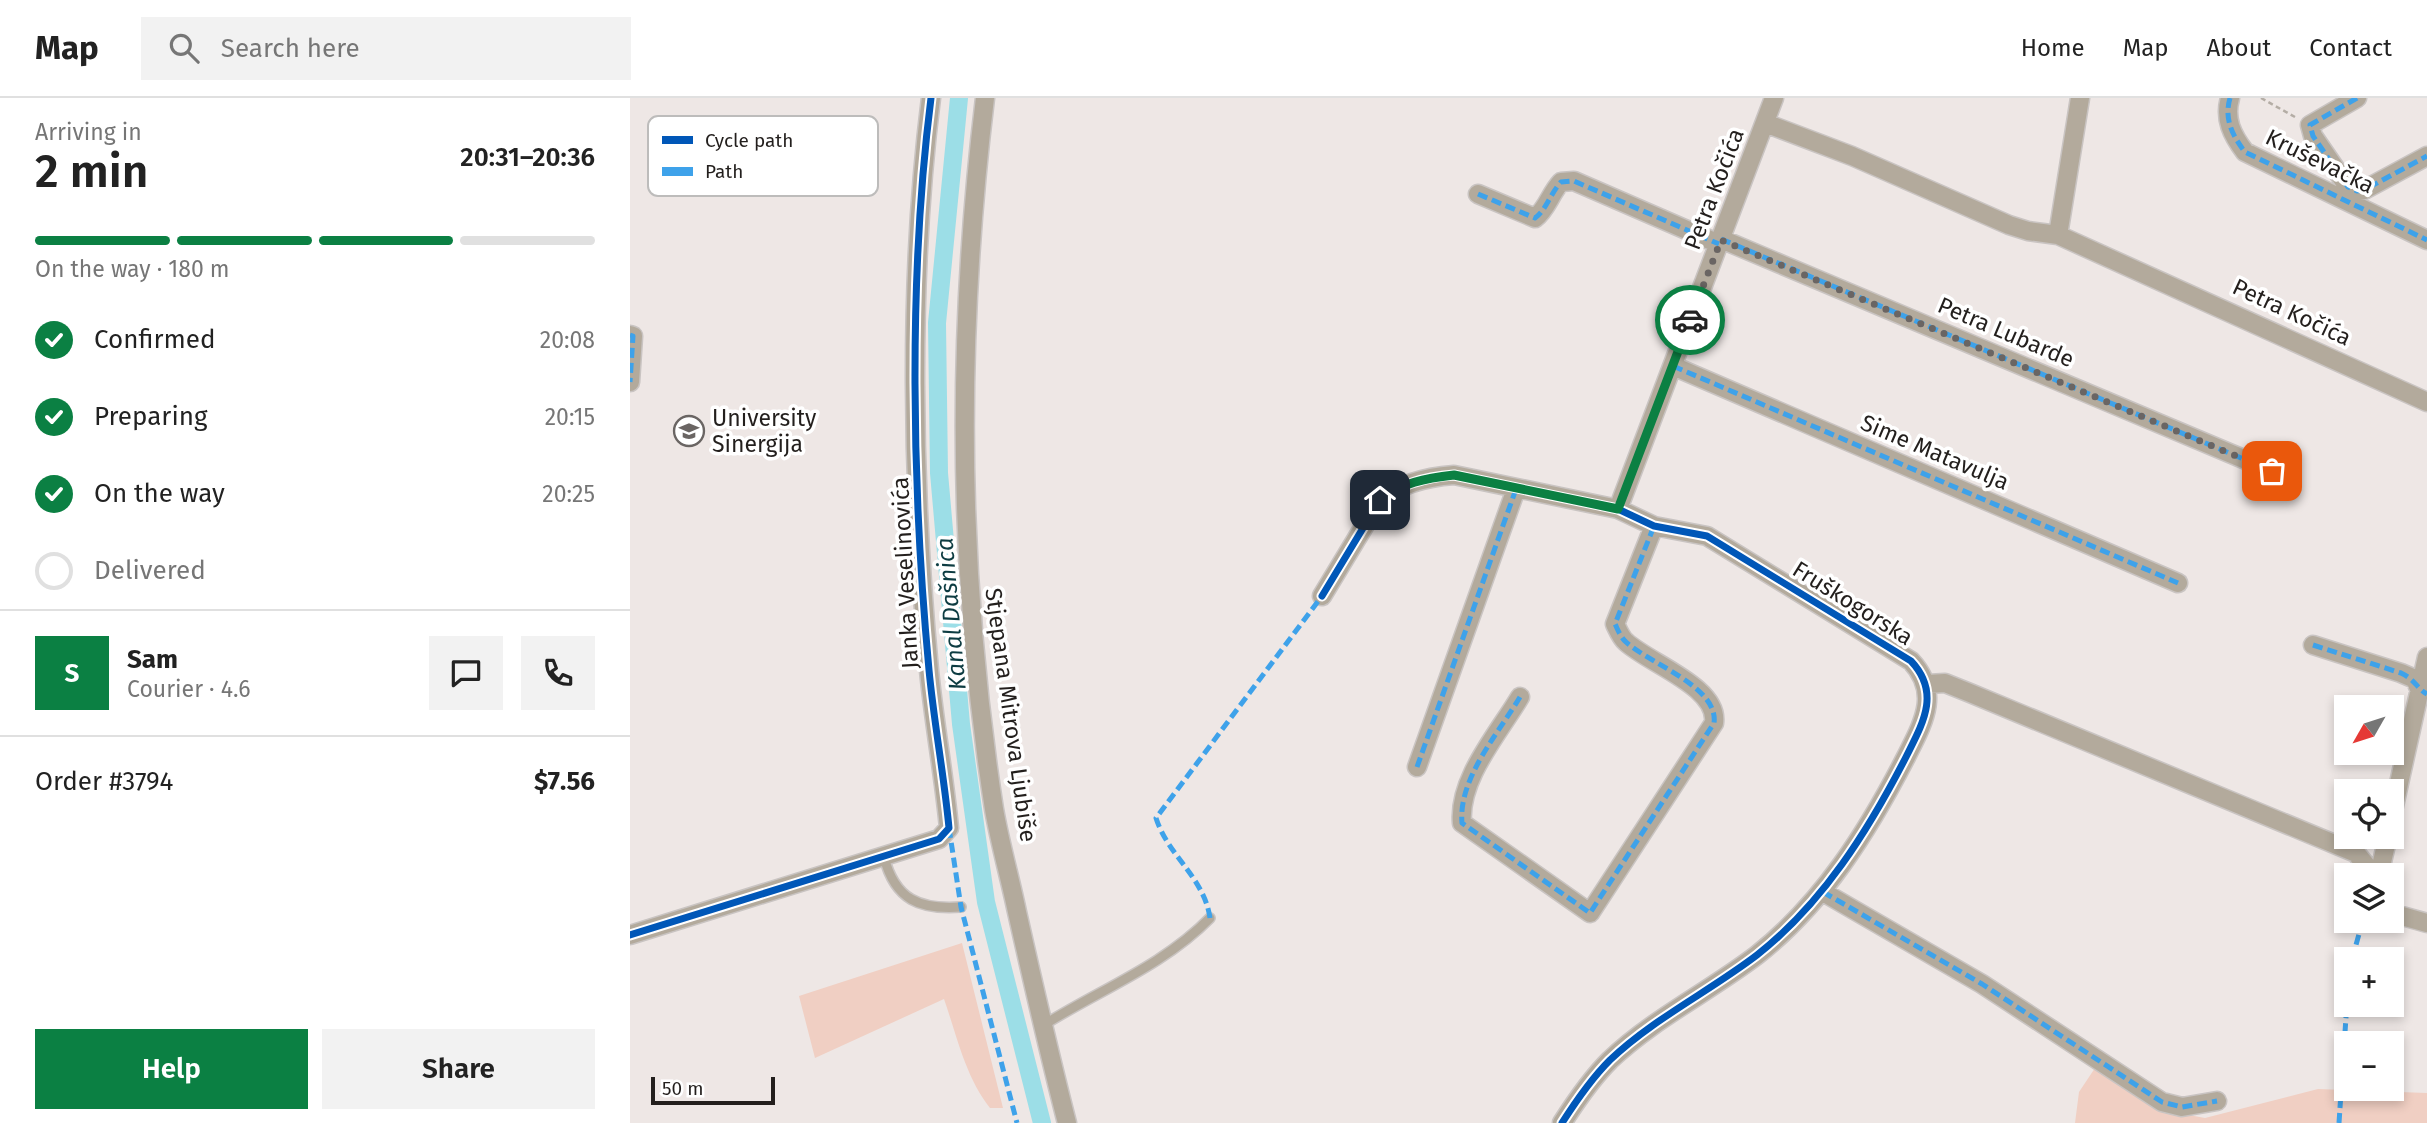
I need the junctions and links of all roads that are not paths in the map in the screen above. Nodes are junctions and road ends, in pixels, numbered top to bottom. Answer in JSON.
{"nodes":[{"id":1,"x":931,"y":98,"type":"edge"},
{"id":2,"x":985,"y":98,"type":"edge"},
{"id":3,"x":1774,"y":98,"type":"edge"},
{"id":4,"x":2080,"y":98,"type":"edge"},
{"id":5,"x":2230,"y":98,"type":"edge"},
{"id":6,"x":2357,"y":98,"type":"edge"},
{"id":7,"x":1765,"y":122,"type":"junction"},
{"id":8,"x":2427,"y":156,"type":"edge"},
{"id":9,"x":1478,"y":194,"type":"dead end"},
{"id":10,"x":2058,"y":235,"type":"junction"},
{"id":11,"x":2427,"y":240,"type":"edge"},
{"id":12,"x":1720,"y":242,"type":"junction"},
{"id":13,"x":630,"y":335,"type":"edge"},
{"id":14,"x":1673,"y":366,"type":"junction"},
{"id":15,"x":630,"y":382,"type":"edge"},
{"id":16,"x":2427,"y":402,"type":"edge"},
{"id":17,"x":2272,"y":471,"type":"dead end"},
{"id":18,"x":1516,"y":489,"type":"junction"},
{"id":19,"x":1618,"y":509,"type":"junction"},
{"id":20,"x":1654,"y":526,"type":"junction"},
{"id":21,"x":2178,"y":583,"type":"dead end"},
{"id":22,"x":1322,"y":596,"type":"dead end"},
{"id":23,"x":2313,"y":645,"type":"dead end"},
{"id":24,"x":2427,"y":657,"type":"edge"},
{"id":25,"x":1928,"y":684,"type":"junction"},
{"id":26,"x":2424,"y":692,"type":"edge"},
{"id":27,"x":1520,"y":697,"type":"dead end"},
{"id":28,"x":1418,"y":766,"type":"dead end"},
{"id":29,"x":2402,"y":779,"type":"edge"},
{"id":30,"x":884,"y":858,"type":"junction"},
{"id":31,"x":2366,"y":863,"type":"edge"},
{"id":32,"x":1823,"y":891,"type":"junction"},
{"id":33,"x":961,"y":906,"type":"dead end"},
{"id":34,"x":2404,"y":917,"type":"edge"},
{"id":35,"x":1210,"y":918,"type":"dead end"},
{"id":36,"x":2427,"y":923,"type":"edge"},
{"id":37,"x":630,"y":935,"type":"edge"},
{"id":38,"x":1041,"y":1027,"type":"junction"},
{"id":39,"x":2217,"y":1101,"type":"dead end"},
{"id":40,"x":1067,"y":1123,"type":"edge"},
{"id":41,"x":1562,"y":1123,"type":"edge"}],
"edges":[{"from":1,"to":30,"type":"street","name":"Janka Veselinovića"},
{"from":2,"to":38,"type":"street","name":"Stjepana Mitrova Ljubiše"},
{"from":3,"to":7,"type":"street","name":"Petra Kočića"},
{"from":4,"to":10,"type":"street"},
{"from":5,"to":11,"type":"street","name":"Kruševačka"},
{"from":6,"to":8,"type":"street"},
{"from":7,"to":10,"type":"street","name":"Petra Kočića"},
{"from":7,"to":12,"type":"street","name":"Petra Kočića"},
{"from":9,"to":12,"type":"street","name":"Petra Lubarde"},
{"from":10,"to":16,"type":"street","name":"Petra Kočića"},
{"from":12,"to":14,"type":"street","name":"Petra Kočića"},
{"from":12,"to":17,"type":"street","name":"Petra Lubarde"},
{"from":13,"to":15,"type":"street"},
{"from":14,"to":19,"type":"street","name":"Petra Kočića"},
{"from":14,"to":21,"type":"street","name":"Sime Matavulja"},
{"from":18,"to":19,"type":"street","name":"Fruškogorska"},
{"from":18,"to":22,"type":"street","name":"Fruškogorska"},
{"from":18,"to":28,"type":"street"},
{"from":19,"to":20,"type":"street","name":"Fruškogorska"},
{"from":20,"to":25,"type":"street","name":"Fruškogorska"},
{"from":20,"to":27,"type":"street"},
{"from":23,"to":26,"type":"street"},
{"from":24,"to":26,"type":"street"},
{"from":25,"to":31,"type":"street"},
{"from":25,"to":32,"type":"street"},
{"from":26,"to":29,"type":"street"},
{"from":30,"to":33,"type":"lane"},
{"from":30,"to":37,"type":"street","name":"Janka Veselinovića"},
{"from":32,"to":39,"type":"street"},
{"from":32,"to":41,"type":"street"},
{"from":34,"to":36,"type":"street"},
{"from":35,"to":38,"type":"lane"},
{"from":38,"to":40,"type":"street","name":"Stjepana Mitrova Ljubiše"}]}
